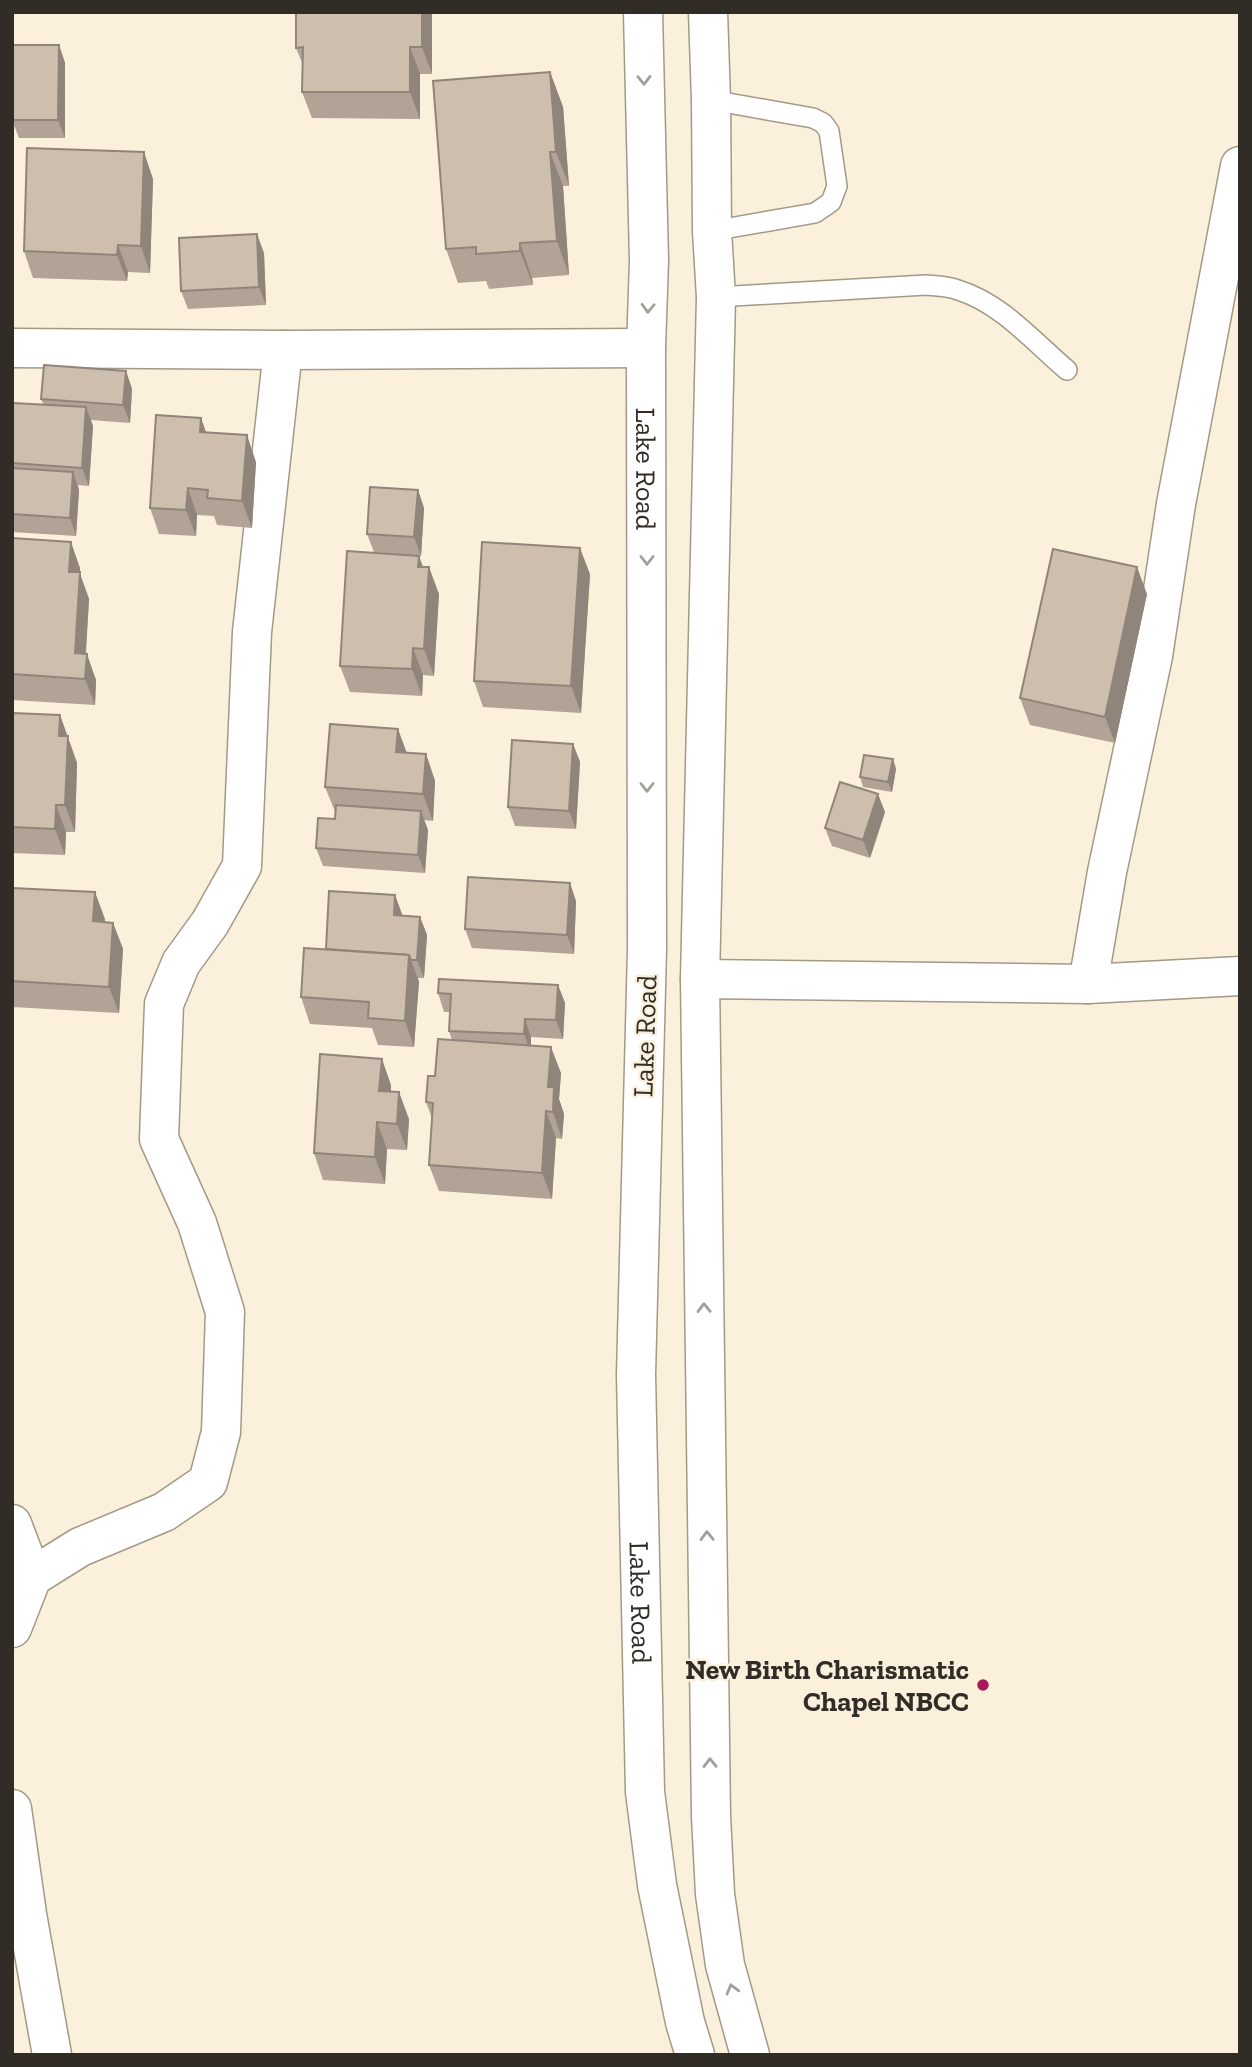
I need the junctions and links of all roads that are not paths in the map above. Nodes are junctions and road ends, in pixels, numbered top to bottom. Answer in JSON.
{"nodes":[{"id":1,"x":643,"y":12,"type":"edge"},
{"id":2,"x":708,"y":12,"type":"edge"},
{"id":3,"x":711,"y":100,"type":"junction"},
{"id":4,"x":1240,"y":166,"type":"edge"},
{"id":5,"x":712,"y":231,"type":"junction"},
{"id":6,"x":716,"y":298,"type":"junction"},
{"id":7,"x":12,"y":348,"type":"edge"},
{"id":8,"x":646,"y":348,"type":"junction"},
{"id":9,"x":283,"y":350,"type":"junction"},
{"id":10,"x":1067,"y":370,"type":"dead end"},
{"id":11,"x":1240,"y":976,"type":"edge"},
{"id":12,"x":700,"y":979,"type":"junction"},
{"id":13,"x":1088,"y":984,"type":"junction"},
{"id":14,"x":12,"y":1524,"type":"edge"},
{"id":15,"x":32,"y":1577,"type":"junction"},
{"id":16,"x":12,"y":1628,"type":"edge"},
{"id":17,"x":12,"y":1809,"type":"edge"},
{"id":18,"x":52,"y":2055,"type":"edge"},
{"id":19,"x":695,"y":2055,"type":"edge"},
{"id":20,"x":750,"y":2055,"type":"edge"}],
"edges":[{"from":1,"to":8,"type":"main road","name":"Lake Road","one_way":true},
{"from":2,"to":3,"type":"main road","name":"Lake Road"},
{"from":3,"to":5,"type":"main road","name":"Lake Road"},
{"from":3,"to":5,"type":"lane"},
{"from":4,"to":13,"type":"main road"},
{"from":5,"to":6,"type":"main road","name":"Lake Road"},
{"from":6,"to":10,"type":"lane"},
{"from":6,"to":12,"type":"main road","name":"Lake Road"},
{"from":7,"to":9,"type":"main road"},
{"from":8,"to":9,"type":"main road"},
{"from":8,"to":19,"type":"main road","name":"Lake Road","one_way":true},
{"from":9,"to":15,"type":"main road"},
{"from":11,"to":13,"type":"main road"},
{"from":12,"to":13,"type":"main road"},
{"from":20,"to":12,"type":"main road","name":"Lake Road","one_way":true},
{"from":14,"to":15,"type":"main road"},
{"from":15,"to":16,"type":"main road"},
{"from":17,"to":18,"type":"main road"}]}
